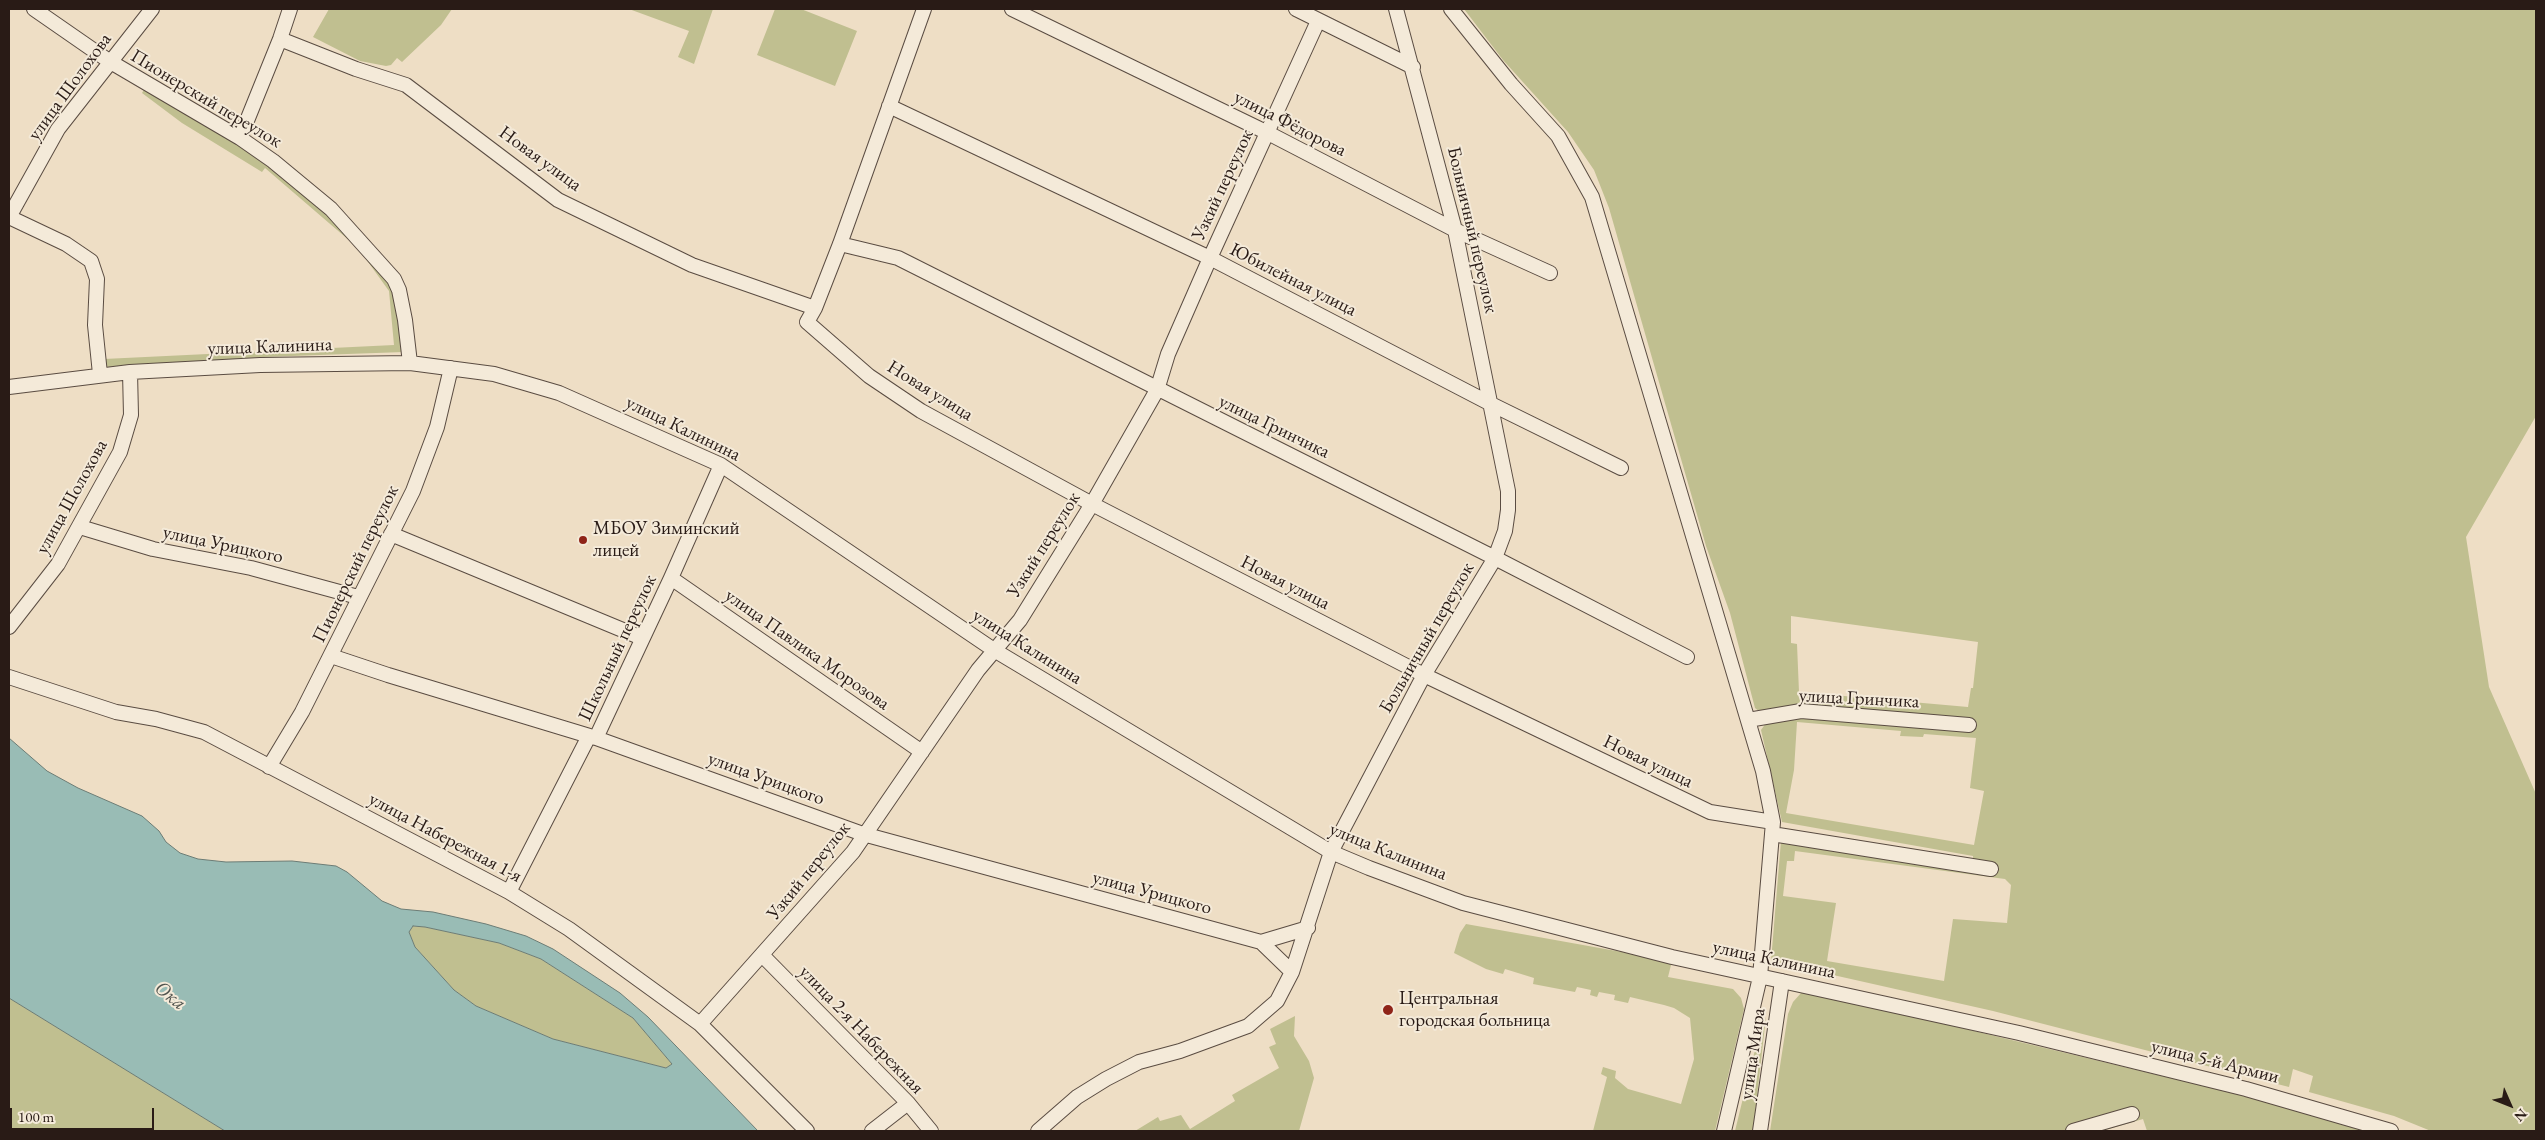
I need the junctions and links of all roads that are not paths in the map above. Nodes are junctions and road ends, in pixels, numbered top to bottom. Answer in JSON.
{"nodes":[{"id":1,"x":34,"y":9,"type":"edge"},
{"id":2,"x":152,"y":9,"type":"edge"},
{"id":3,"x":290,"y":9,"type":"edge"},
{"id":4,"x":924,"y":9,"type":"edge"},
{"id":5,"x":1012,"y":9,"type":"edge"},
{"id":6,"x":1296,"y":9,"type":"edge"},
{"id":7,"x":1396,"y":9,"type":"edge"},
{"id":8,"x":1451,"y":9,"type":"edge"},
{"id":9,"x":1318,"y":21,"type":"junction"},
{"id":10,"x":280,"y":39,"type":"junction"},
{"id":11,"x":109,"y":62,"type":"junction"},
{"id":12,"x":1413,"y":66,"type":"junction"},
{"id":13,"x":889,"y":106,"type":"junction"},
{"id":14,"x":1268,"y":133,"type":"junction"},
{"id":15,"x":240,"y":138,"type":"junction"},
{"id":16,"x":9,"y":217,"type":"edge"},
{"id":17,"x":1456,"y":230,"type":"junction"},
{"id":18,"x":840,"y":244,"type":"junction"},
{"id":19,"x":1210,"y":258,"type":"junction"},
{"id":20,"x":1550,"y":273,"type":"dead end"},
{"id":21,"x":815,"y":308,"type":"junction"},
{"id":22,"x":410,"y":362,"type":"junction"},
{"id":23,"x":451,"y":368,"type":"junction"},
{"id":24,"x":130,"y":372,"type":"junction"},
{"id":25,"x":100,"y":374,"type":"junction"},
{"id":26,"x":9,"y":388,"type":"edge"},
{"id":27,"x":1157,"y":390,"type":"junction"},
{"id":28,"x":1491,"y":404,"type":"junction"},
{"id":29,"x":721,"y":465,"type":"junction"},
{"id":30,"x":1621,"y":468,"type":"dead end"},
{"id":31,"x":1092,"y":504,"type":"junction"},
{"id":32,"x":80,"y":527,"type":"junction"},
{"id":33,"x":391,"y":534,"type":"junction"},
{"id":34,"x":1495,"y":558,"type":"junction"},
{"id":35,"x":672,"y":578,"type":"junction"},
{"id":36,"x":358,"y":598,"type":"junction"},
{"id":37,"x":9,"y":627,"type":"edge"},
{"id":38,"x":642,"y":638,"type":"junction"},
{"id":39,"x":994,"y":650,"type":"junction"},
{"id":40,"x":331,"y":656,"type":"junction"},
{"id":41,"x":1687,"y":658,"type":"dead end"},
{"id":42,"x":1424,"y":675,"type":"junction"},
{"id":43,"x":9,"y":677,"type":"edge"},
{"id":44,"x":1748,"y":720,"type":"junction"},
{"id":45,"x":1969,"y":724,"type":"dead end"},
{"id":46,"x":592,"y":737,"type":"junction"},
{"id":47,"x":922,"y":752,"type":"junction"},
{"id":48,"x":269,"y":766,"type":"junction"},
{"id":49,"x":1773,"y":828,"type":"junction"},
{"id":50,"x":863,"y":834,"type":"junction"},
{"id":51,"x":1331,"y":852,"type":"junction"},
{"id":52,"x":1991,"y":869,"type":"dead end"},
{"id":53,"x":509,"y":892,"type":"junction"},
{"id":54,"x":1308,"y":928,"type":"junction"},
{"id":55,"x":1262,"y":942,"type":"junction"},
{"id":56,"x":764,"y":956,"type":"junction"},
{"id":57,"x":1292,"y":972,"type":"junction"},
{"id":58,"x":1760,"y":977,"type":"junction"},
{"id":59,"x":1782,"y":981,"type":"junction"},
{"id":60,"x":700,"y":1024,"type":"junction"},
{"id":61,"x":2027,"y":1034,"type":"joint"},
{"id":62,"x":908,"y":1103,"type":"junction"},
{"id":63,"x":2132,"y":1114,"type":"dead end"},
{"id":64,"x":807,"y":1131,"type":"edge"},
{"id":65,"x":872,"y":1131,"type":"edge"},
{"id":66,"x":931,"y":1131,"type":"edge"},
{"id":67,"x":1038,"y":1131,"type":"edge"},
{"id":68,"x":1724,"y":1131,"type":"edge"},
{"id":69,"x":1760,"y":1131,"type":"edge"},
{"id":70,"x":2073,"y":1131,"type":"edge"},
{"id":71,"x":2391,"y":1131,"type":"edge"}],
"edges":[{"from":1,"to":11,"type":"street","name":"Пионерский переулок"},
{"from":2,"to":11,"type":"street","name":"улица Шолохова"},
{"from":3,"to":10,"type":"street"},
{"from":4,"to":13,"type":"street"},
{"from":5,"to":14,"type":"street","name":"улица Фёдорова"},
{"from":6,"to":9,"type":"street"},
{"from":7,"to":12,"type":"street","name":"Больничный переулок"},
{"from":8,"to":44,"type":"street"},
{"from":9,"to":12,"type":"street"},
{"from":9,"to":14,"type":"street","name":"Узкий переулок"},
{"from":10,"to":15,"type":"street"},
{"from":10,"to":21,"type":"street","name":"Новая улица"},
{"from":11,"to":15,"type":"street","name":"Пионерский переулок"},
{"from":11,"to":16,"type":"street","name":"улица Шолохова"},
{"from":12,"to":17,"type":"street","name":"Больничный переулок"},
{"from":13,"to":18,"type":"street"},
{"from":13,"to":19,"type":"street","name":"Юбилейная улица"},
{"from":14,"to":17,"type":"street","name":"улица Фёдорова"},
{"from":14,"to":19,"type":"street","name":"Узкий переулок"},
{"from":15,"to":22,"type":"street","name":"Пионерский переулок"},
{"from":16,"to":25,"type":"street","name":"улица Шолохова"},
{"from":17,"to":20,"type":"street","name":"улица Фёдорова"},
{"from":17,"to":28,"type":"street","name":"Больничный переулок"},
{"from":18,"to":21,"type":"street"},
{"from":18,"to":27,"type":"street","name":"улица Гринчика"},
{"from":19,"to":27,"type":"street","name":"Узкий переулок"},
{"from":19,"to":28,"type":"street","name":"Юбилейная улица"},
{"from":21,"to":31,"type":"street","name":"Новая улица"},
{"from":22,"to":23,"type":"street","name":"улица Калинина"},
{"from":22,"to":24,"type":"street","name":"улица Калинина"},
{"from":23,"to":29,"type":"street","name":"улица Калинина"},
{"from":23,"to":33,"type":"street","name":"Пионерский переулок"},
{"from":24,"to":25,"type":"street","name":"улица Калинина"},
{"from":24,"to":32,"type":"street","name":"улица Шолохова"},
{"from":25,"to":26,"type":"street","name":"улица Калинина"},
{"from":27,"to":31,"type":"street","name":"Узкий переулок"},
{"from":27,"to":34,"type":"street","name":"улица Гринчика"},
{"from":28,"to":30,"type":"street","name":"Юбилейная улица"},
{"from":28,"to":34,"type":"street","name":"Больничный переулок"},
{"from":29,"to":35,"type":"street","name":"Школьный переулок"},
{"from":29,"to":39,"type":"street","name":"улица Калинина"},
{"from":31,"to":39,"type":"street","name":"Узкий переулок"},
{"from":31,"to":42,"type":"street","name":"Новая улица"},
{"from":32,"to":36,"type":"street","name":"улица Урицкого"},
{"from":32,"to":37,"type":"street","name":"улица Шолохова"},
{"from":33,"to":36,"type":"street","name":"Пионерский переулок"},
{"from":33,"to":38,"type":"street"},
{"from":34,"to":41,"type":"street","name":"улица Гринчика"},
{"from":34,"to":42,"type":"street","name":"Больничный переулок"},
{"from":35,"to":38,"type":"street","name":"Школьный переулок"},
{"from":35,"to":47,"type":"street","name":"улица Павлика Морозова"},
{"from":36,"to":40,"type":"street","name":"Пионерский переулок"},
{"from":38,"to":46,"type":"street","name":"Школьный переулок"},
{"from":39,"to":47,"type":"street","name":"Узкий переулок"},
{"from":39,"to":51,"type":"street","name":"улица Калинина"},
{"from":40,"to":46,"type":"street","name":"улица Урицкого"},
{"from":40,"to":48,"type":"street","name":"Пионерский переулок"},
{"from":42,"to":49,"type":"street","name":"Новая улица"},
{"from":42,"to":51,"type":"street","name":"Больничный переулок"},
{"from":43,"to":48,"type":"street","name":"улица Набережная 1-я"},
{"from":44,"to":45,"type":"street","name":"улица Гринчика"},
{"from":44,"to":49,"type":"street"},
{"from":46,"to":50,"type":"street","name":"улица Урицкого"},
{"from":46,"to":53,"type":"street","name":"Школьный переулок"},
{"from":47,"to":50,"type":"street","name":"Узкий переулок"},
{"from":48,"to":53,"type":"street","name":"улица Набережная 1-я"},
{"from":49,"to":52,"type":"street","name":"Новая улица"},
{"from":49,"to":58,"type":"street"},
{"from":50,"to":55,"type":"street","name":"улица Урицкого"},
{"from":50,"to":56,"type":"street","name":"Узкий переулок"},
{"from":51,"to":54,"type":"street","name":"Больничный переулок"},
{"from":51,"to":58,"type":"street","name":"улица Калинина"},
{"from":53,"to":60,"type":"street","name":"улица Набережная 1-я"},
{"from":54,"to":55,"type":"street"},
{"from":54,"to":57,"type":"street","name":"Больничный переулок"},
{"from":55,"to":57,"type":"street"},
{"from":56,"to":60,"type":"street","name":"Узкий переулок"},
{"from":56,"to":62,"type":"street","name":"улица 2-я Набережная"},
{"from":57,"to":67,"type":"street","name":"Больничный переулок"},
{"from":58,"to":59,"type":"street","name":"улица Калинина"},
{"from":58,"to":68,"type":"street"},
{"from":59,"to":61,"type":"street","name":"улица Калинина"},
{"from":59,"to":69,"type":"street","name":"улица Мира"},
{"from":60,"to":64,"type":"street","name":"улица Набережная 1-я"},
{"from":61,"to":71,"type":"street","name":"улица 5-й Армии"},
{"from":62,"to":65,"type":"street"},
{"from":62,"to":66,"type":"street","name":"улица 2-я Набережная"},
{"from":63,"to":70,"type":"street"}]}
